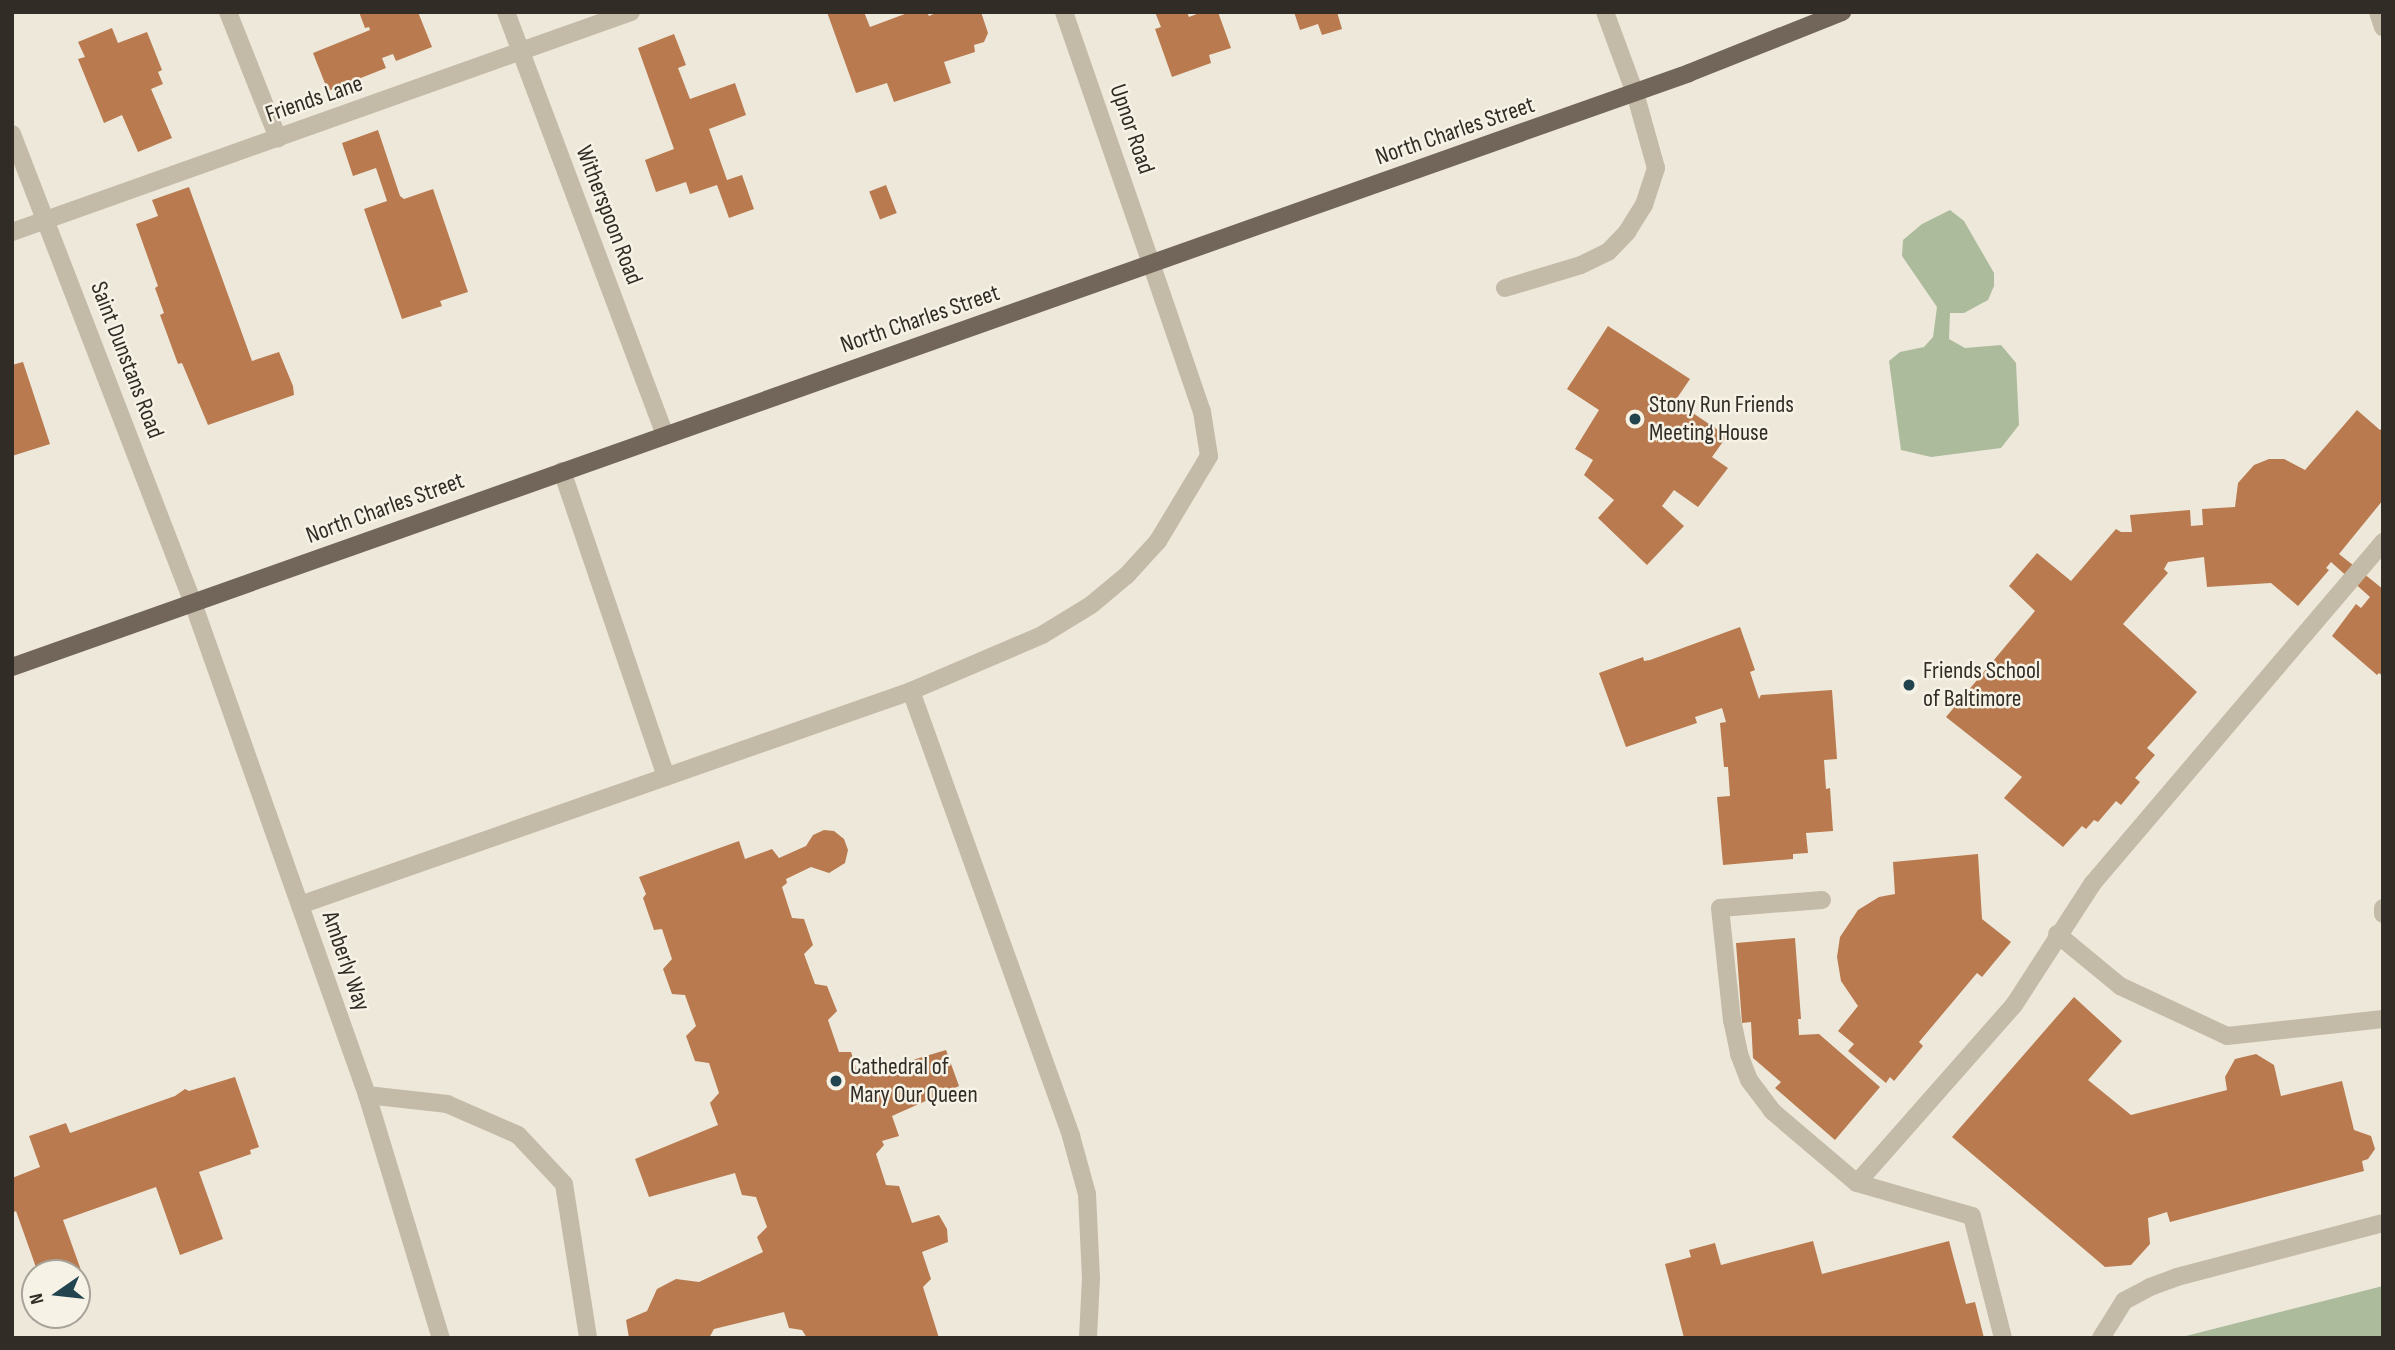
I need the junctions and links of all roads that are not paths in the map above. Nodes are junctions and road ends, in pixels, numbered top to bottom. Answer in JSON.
{"nodes":[{"id":1,"x":228,"y":12,"type":"edge"},
{"id":2,"x":506,"y":12,"type":"edge"},
{"id":3,"x":631,"y":12,"type":"edge"},
{"id":4,"x":1064,"y":12,"type":"edge"},
{"id":5,"x":1605,"y":12,"type":"edge"},
{"id":6,"x":1842,"y":12,"type":"edge"},
{"id":7,"x":2378,"y":12,"type":"edge"},
{"id":8,"x":2383,"y":27,"type":"edge"},
{"id":9,"x":521,"y":53,"type":"junction"},
{"id":10,"x":1635,"y":93,"type":"junction"},
{"id":11,"x":12,"y":134,"type":"edge"},
{"id":12,"x":278,"y":138,"type":"junction"},
{"id":13,"x":46,"y":218,"type":"junction"},
{"id":14,"x":12,"y":232,"type":"edge"},
{"id":15,"x":1151,"y":263,"type":"junction"},
{"id":16,"x":1505,"y":288,"type":"dead end"},
{"id":17,"x":665,"y":435,"type":"junction"},
{"id":18,"x":562,"y":471,"type":"junction"},
{"id":19,"x":2383,"y":541,"type":"edge"},
{"id":20,"x":193,"y":603,"type":"junction"},
{"id":21,"x":12,"y":667,"type":"edge"},
{"id":22,"x":911,"y":691,"type":"junction"},
{"id":23,"x":666,"y":777,"type":"junction"},
{"id":24,"x":1822,"y":900,"type":"dead end"},
{"id":25,"x":300,"y":905,"type":"junction"},
{"id":26,"x":2383,"y":908,"type":"edge"},
{"id":27,"x":2383,"y":914,"type":"edge"},
{"id":28,"x":2057,"y":934,"type":"junction"},
{"id":29,"x":2383,"y":1019,"type":"edge"},
{"id":30,"x":367,"y":1095,"type":"junction"},
{"id":31,"x":1857,"y":1183,"type":"junction"},
{"id":32,"x":2383,"y":1223,"type":"edge"},
{"id":33,"x":441,"y":1338,"type":"edge"},
{"id":34,"x":588,"y":1338,"type":"edge"},
{"id":35,"x":1088,"y":1338,"type":"edge"},
{"id":36,"x":2003,"y":1338,"type":"edge"},
{"id":37,"x":2102,"y":1338,"type":"edge"}],
"edges":[{"from":1,"to":12,"type":"street"},
{"from":2,"to":9,"type":"street","name":"Witherspoon Road"},
{"from":3,"to":9,"type":"street","name":"Friends Lane"},
{"from":4,"to":15,"type":"street","name":"Upnor Road"},
{"from":5,"to":10,"type":"street"},
{"from":6,"to":10,"type":"main road","name":"North Charles Street"},
{"from":7,"to":8,"type":"street"},
{"from":9,"to":12,"type":"street","name":"Friends Lane"},
{"from":9,"to":17,"type":"street","name":"Witherspoon Road"},
{"from":10,"to":15,"type":"main road","name":"North Charles Street"},
{"from":10,"to":16,"type":"street"},
{"from":11,"to":13,"type":"street","name":"Saint Dunstans Road"},
{"from":12,"to":13,"type":"street","name":"Friends Lane"},
{"from":13,"to":14,"type":"street","name":"Friends Lane"},
{"from":13,"to":20,"type":"street","name":"Saint Dunstans Road"},
{"from":15,"to":17,"type":"main road","name":"North Charles Street"},
{"from":15,"to":22,"type":"street","name":"Upnor Road"},
{"from":17,"to":18,"type":"main road","name":"North Charles Street"},
{"from":18,"to":20,"type":"main road","name":"North Charles Street"},
{"from":18,"to":23,"type":"street"},
{"from":19,"to":28,"type":"street"},
{"from":20,"to":21,"type":"main road","name":"North Charles Street"},
{"from":20,"to":25,"type":"street","name":"Amberly Way"},
{"from":22,"to":23,"type":"street","name":"Upnor Road"},
{"from":22,"to":35,"type":"street"},
{"from":23,"to":25,"type":"street","name":"Upnor Road"},
{"from":24,"to":31,"type":"street"},
{"from":25,"to":30,"type":"street","name":"Amberly Way"},
{"from":26,"to":27,"type":"street"},
{"from":28,"to":29,"type":"street"},
{"from":28,"to":31,"type":"street"},
{"from":30,"to":33,"type":"street","name":"Amberly Way"},
{"from":30,"to":34,"type":"street"},
{"from":31,"to":36,"type":"street"},
{"from":32,"to":37,"type":"street"}]}
